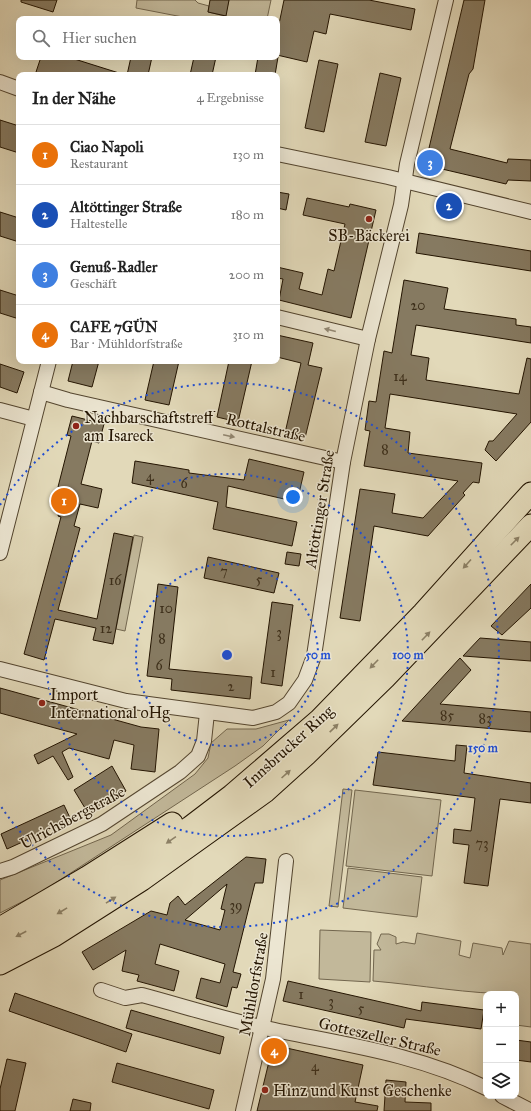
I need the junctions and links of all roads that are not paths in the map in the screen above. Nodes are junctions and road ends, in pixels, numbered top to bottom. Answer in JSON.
{"nodes":[{"id":1,"x":446,"y":0,"type":"edge"},
{"id":2,"x":0,"y":82,"type":"edge"},
{"id":3,"x":16,"y":88,"type":"edge"},
{"id":4,"x":280,"y":155,"type":"edge"},
{"id":5,"x":404,"y":181,"type":"junction"},
{"id":6,"x":531,"y":212,"type":"edge"},
{"id":7,"x":280,"y":318,"type":"edge"},
{"id":8,"x":368,"y":339,"type":"junction"},
{"id":9,"x":48,"y":364,"type":"edge"},
{"id":10,"x":41,"y":392,"type":"junction"},
{"id":11,"x":0,"y":410,"type":"edge"},
{"id":12,"x":34,"y":419,"type":"junction"},
{"id":13,"x":343,"y":462,"type":"junction"},
{"id":14,"x":531,"y":494,"type":"edge"},
{"id":15,"x":531,"y":525,"type":"edge"},
{"id":16,"x":0,"y":553,"type":"edge"},
{"id":17,"x":0,"y":669,"type":"edge"},
{"id":18,"x":207,"y":713,"type":"junction"},
{"id":19,"x":268,"y":764,"type":"junction"},
{"id":20,"x":265,"y":792,"type":"junction"},
{"id":21,"x":286,"y":861,"type":"dead end"},
{"id":22,"x":0,"y":871,"type":"edge"},
{"id":23,"x":0,"y":928,"type":"edge"},
{"id":24,"x":0,"y":944,"type":"edge"},
{"id":25,"x":0,"y":964,"type":"edge"},
{"id":26,"x":0,"y":976,"type":"edge"},
{"id":27,"x":101,"y":990,"type":"dead end"},
{"id":28,"x":264,"y":1027,"type":"junction"},
{"id":29,"x":483,"y":1087,"type":"edge"},
{"id":30,"x":508,"y":1099,"type":"edge"},
{"id":31,"x":243,"y":1111,"type":"edge"},
{"id":32,"x":531,"y":1111,"type":"edge"}],
"edges":[{"from":1,"to":5,"type":"street","name":"Altöttinger Straße"},
{"from":2,"to":3,"type":"street"},
{"from":4,"to":5,"type":"street"},
{"from":5,"to":6,"type":"street"},
{"from":5,"to":8,"type":"street","name":"Altöttinger Straße"},
{"from":8,"to":7,"type":"street","one_way":true},
{"from":8,"to":13,"type":"street","name":"Altöttinger Straße"},
{"from":9,"to":10,"type":"street"},
{"from":10,"to":12,"type":"street"},
{"from":10,"to":13,"type":"street","name":"Rottalstraße","one_way":true},
{"from":11,"to":12,"type":"street"},
{"from":12,"to":16,"type":"street"},
{"from":13,"to":18,"type":"street","name":"Altöttinger Straße"},
{"from":14,"to":19,"type":"highway","name":"Innsbrucker Ring","one_way":true},
{"from":20,"to":15,"type":"highway","name":"Innsbrucker Ring","one_way":true},
{"from":17,"to":18,"type":"street","name":"Altöttinger Straße"},
{"from":18,"to":22,"type":"street","name":"Ulrichsbergstraße"},
{"from":19,"to":23,"type":"highway"},
{"from":19,"to":24,"type":"highway","name":"Innsbrucker Ring","one_way":true},
{"from":25,"to":20,"type":"highway","name":"Innsbrucker Ring","one_way":true},
{"from":20,"to":26,"type":"highway"},
{"from":21,"to":28,"type":"street","name":"Mühldorfstraße"},
{"from":27,"to":28,"type":"street","name":"Gotteszeller Straße"},
{"from":28,"to":29,"type":"street","name":"Gotteszeller Straße"},
{"from":28,"to":31,"type":"street","name":"Mühldorfstraße"},
{"from":30,"to":32,"type":"street"}]}
